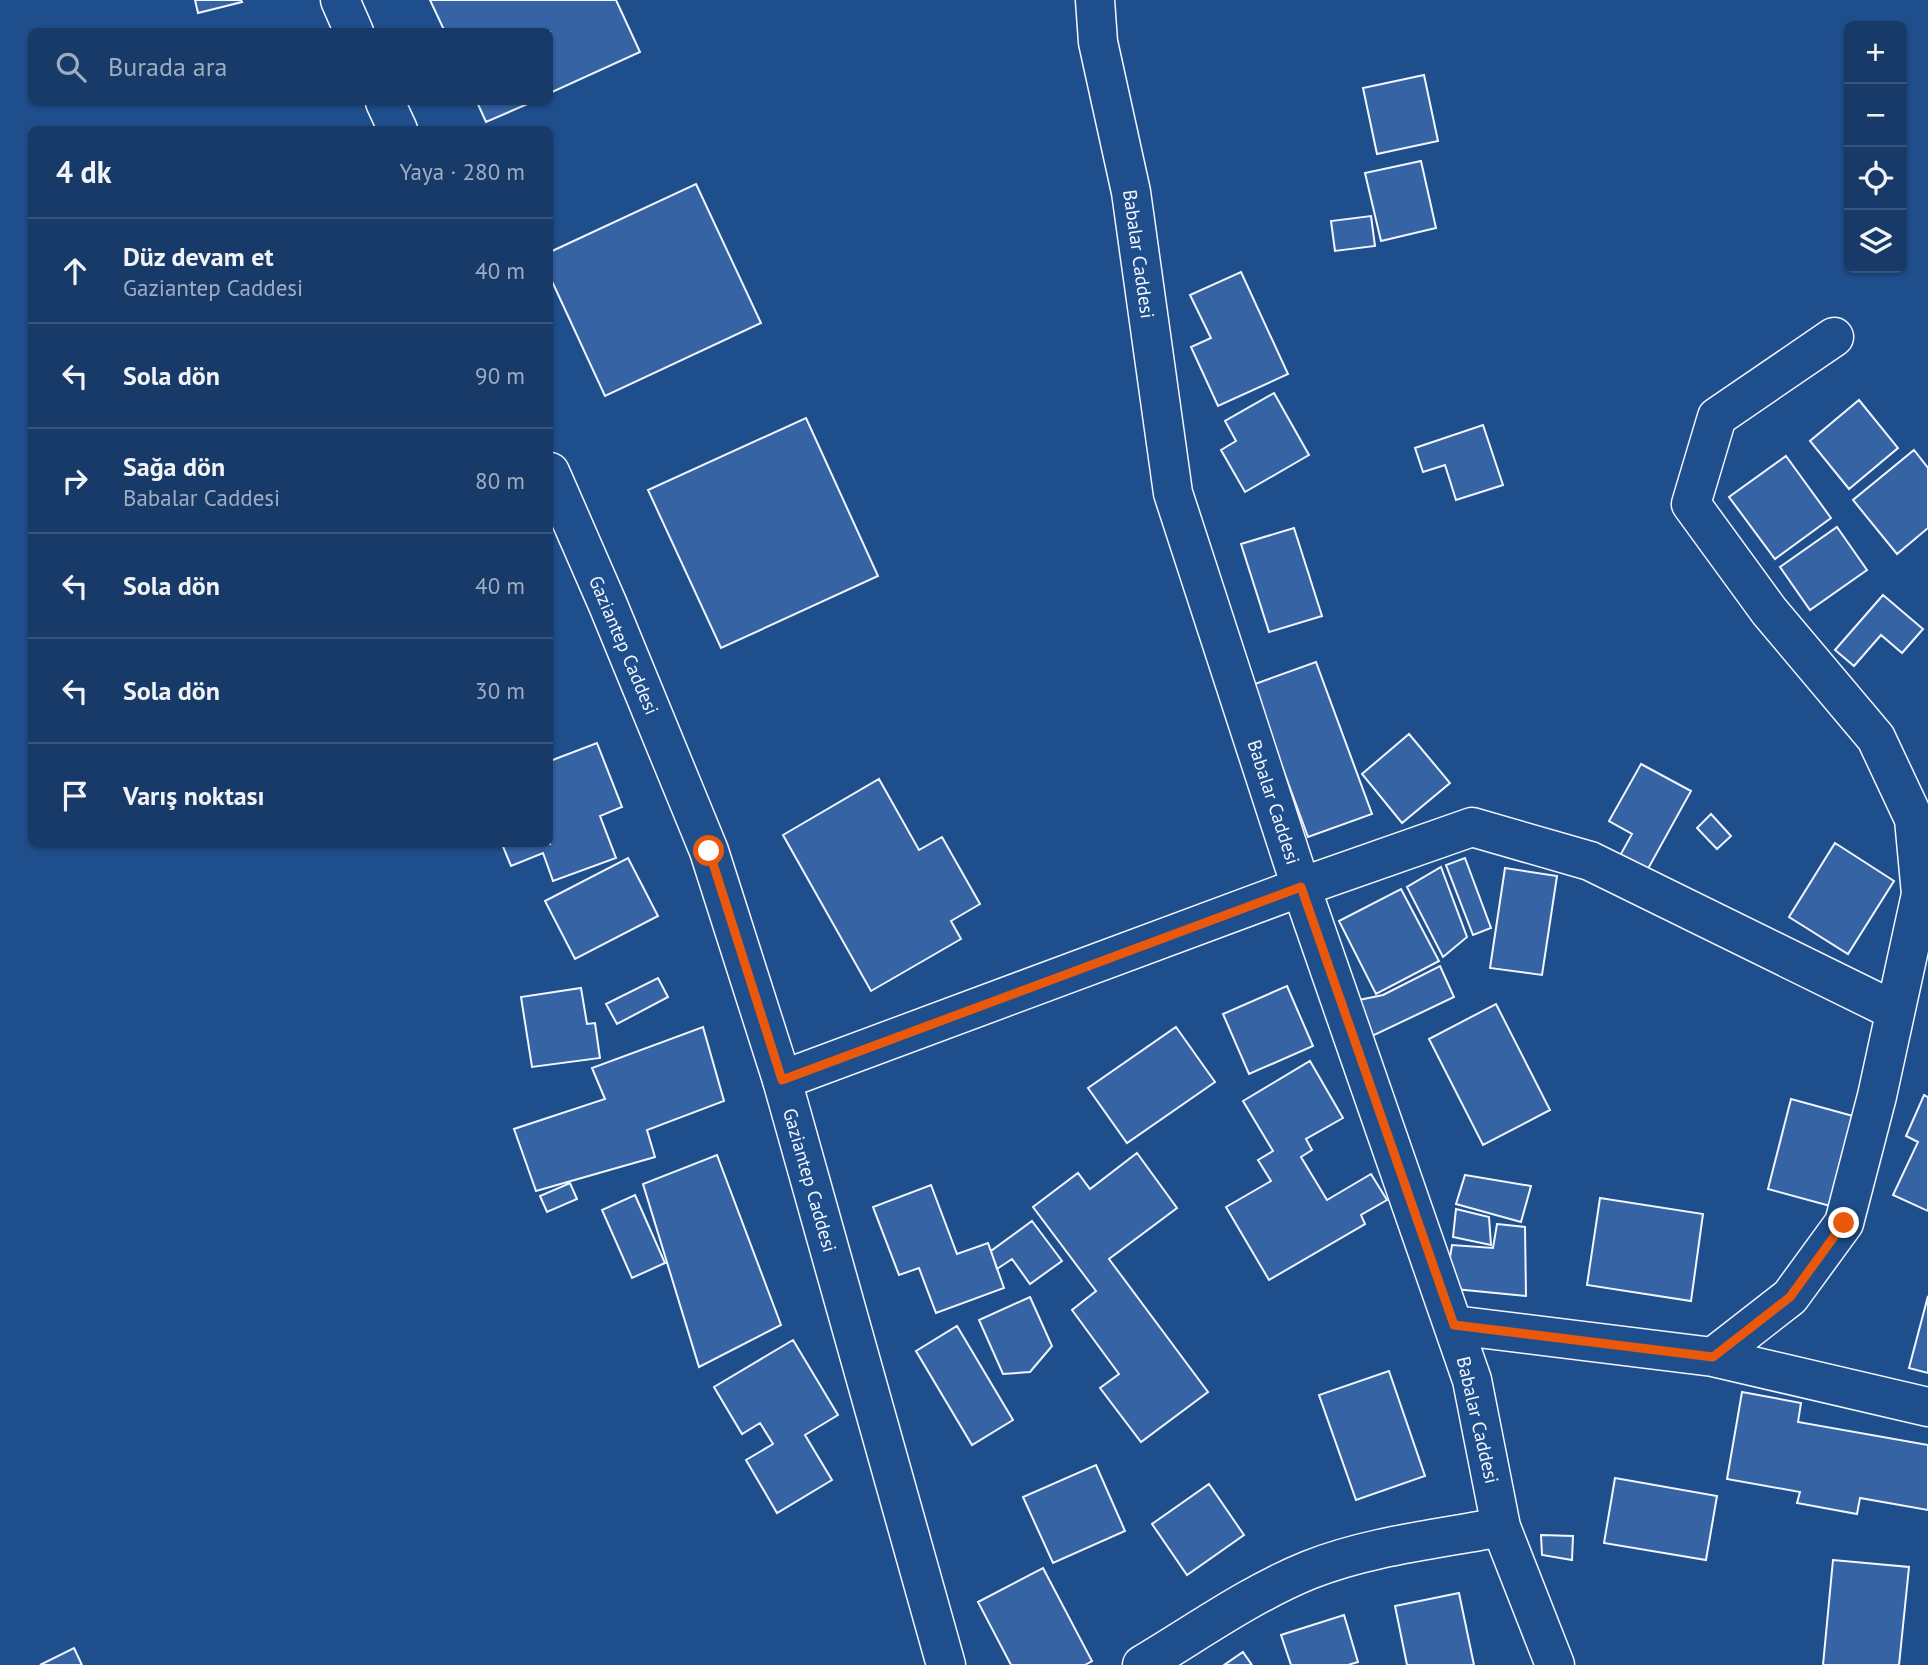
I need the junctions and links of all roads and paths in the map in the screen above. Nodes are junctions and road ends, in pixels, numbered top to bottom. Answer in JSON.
{"nodes":[{"id":1,"x":340,"y":0,"type":"edge"},
{"id":2,"x":1095,"y":0,"type":"edge"},
{"id":3,"x":352,"y":28,"type":"edge"},
{"id":4,"x":386,"y":105,"type":"edge"},
{"id":5,"x":396,"y":126,"type":"edge"},
{"id":6,"x":1834,"y":337,"type":"dead end"},
{"id":7,"x":553,"y":479,"type":"edge"},
{"id":8,"x":1301,"y":887,"type":"junction"},
{"id":9,"x":1895,"y":1011,"type":"junction"},
{"id":10,"x":782,"y":1080,"type":"junction"},
{"id":11,"x":1454,"y":1325,"type":"junction"},
{"id":12,"x":1713,"y":1357,"type":"junction"},
{"id":13,"x":1928,"y":1408,"type":"edge"},
{"id":14,"x":1502,"y":1527,"type":"junction"},
{"id":15,"x":946,"y":1665,"type":"edge"},
{"id":16,"x":1142,"y":1665,"type":"edge"},
{"id":17,"x":1555,"y":1665,"type":"edge"}],
"edges":[{"from":1,"to":3,"type":"street"},
{"from":2,"to":8,"type":"street","name":"Babalar Caddesi"},
{"from":4,"to":5,"type":"street"},
{"from":6,"to":9,"type":"street"},
{"from":7,"to":10,"type":"street","name":"Gaziantep Caddesi"},
{"from":8,"to":9,"type":"street"},
{"from":8,"to":10,"type":"street"},
{"from":8,"to":11,"type":"street","name":"Babalar Caddesi"},
{"from":9,"to":12,"type":"street"},
{"from":10,"to":15,"type":"street","name":"Gaziantep Caddesi"},
{"from":11,"to":12,"type":"street"},
{"from":11,"to":14,"type":"street","name":"Babalar Caddesi"},
{"from":12,"to":13,"type":"street"},
{"from":14,"to":16,"type":"street"},
{"from":14,"to":17,"type":"street","name":"Babalar Caddesi"}]}
